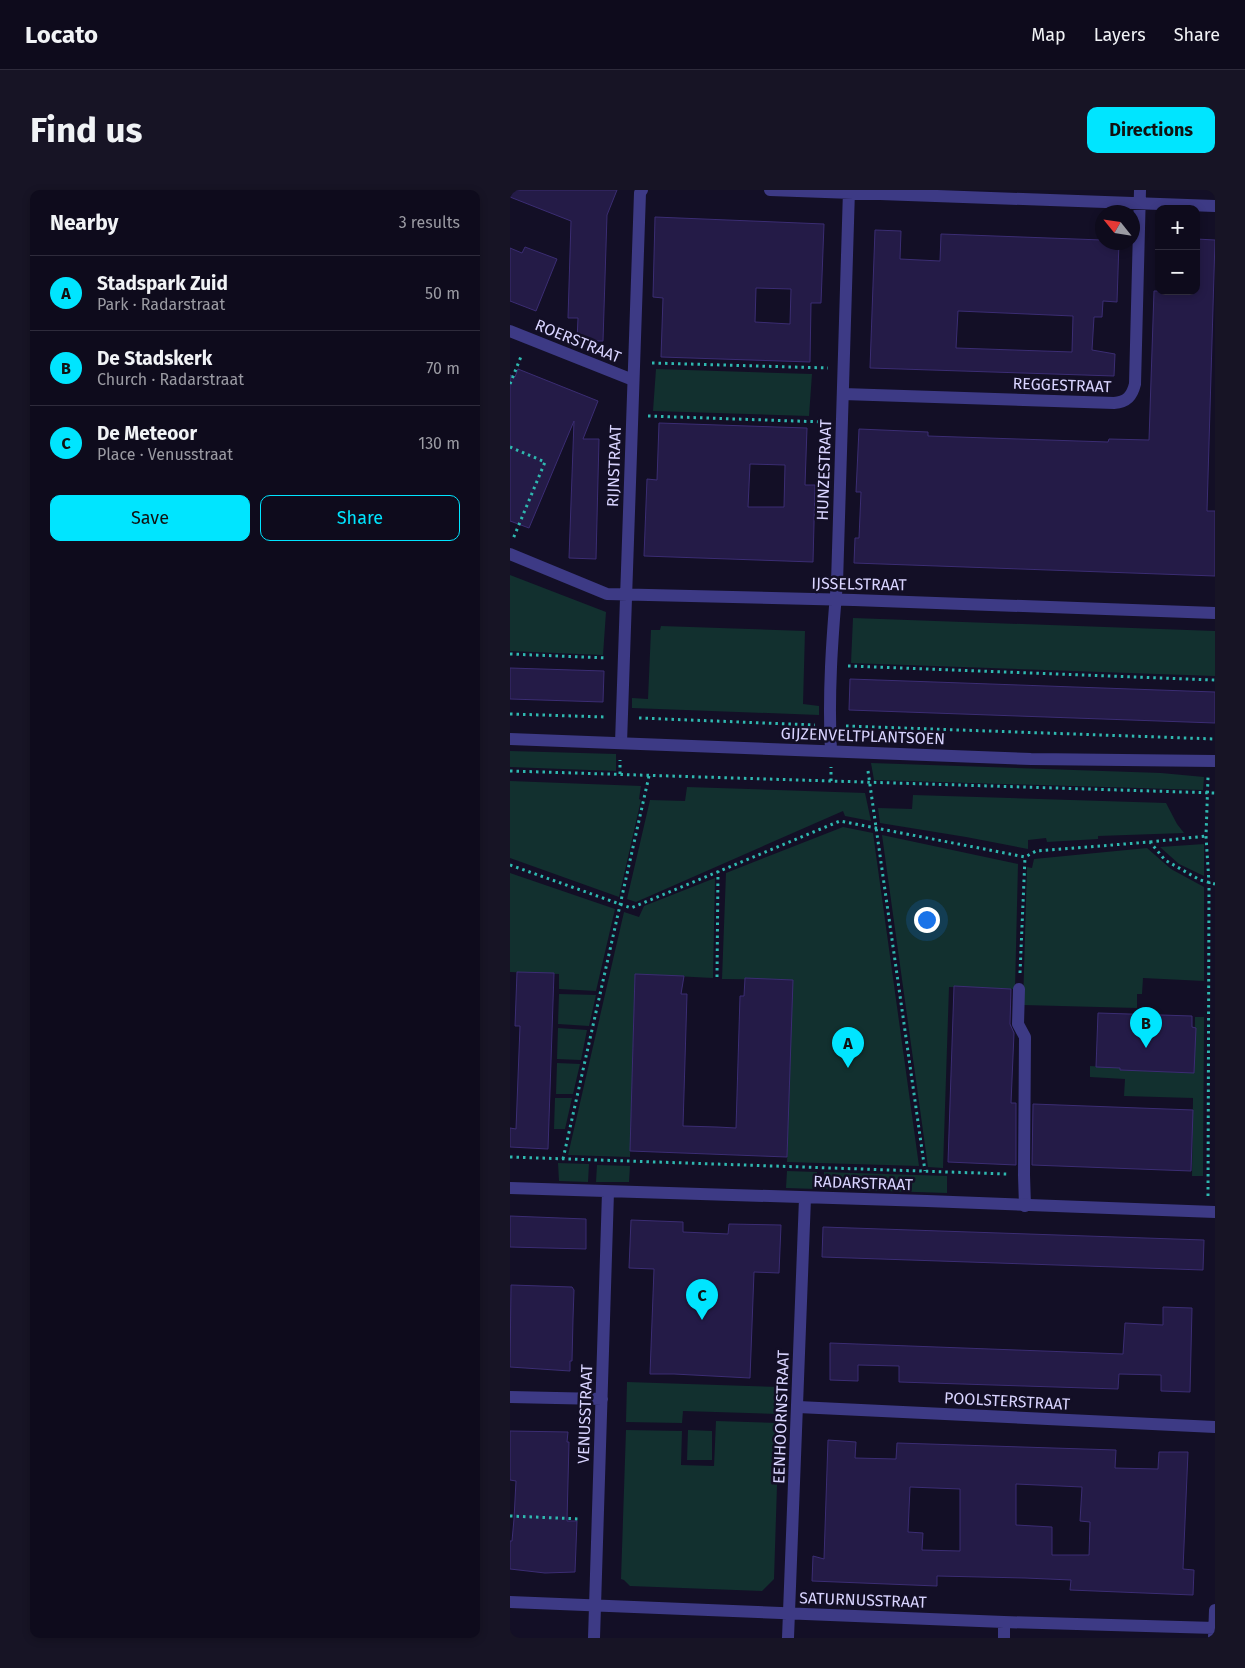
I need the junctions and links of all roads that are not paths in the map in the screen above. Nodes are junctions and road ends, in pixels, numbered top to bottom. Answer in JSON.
{"nodes":[{"id":1,"x":642,"y":190,"type":"edge"},
{"id":2,"x":770,"y":190,"type":"edge"},
{"id":3,"x":1140,"y":190,"type":"edge"},
{"id":4,"x":849,"y":191,"type":"edge"},
{"id":5,"x":1139,"y":204,"type":"junction"},
{"id":6,"x":1215,"y":206,"type":"edge"},
{"id":7,"x":510,"y":331,"type":"edge"},
{"id":8,"x":633,"y":380,"type":"junction"},
{"id":9,"x":843,"y":394,"type":"junction"},
{"id":10,"x":510,"y":554,"type":"edge"},
{"id":11,"x":627,"y":594,"type":"junction"},
{"id":12,"x":835,"y":600,"type":"junction"},
{"id":13,"x":1215,"y":613,"type":"edge"},
{"id":14,"x":510,"y":739,"type":"edge"},
{"id":15,"x":621,"y":743,"type":"junction"},
{"id":16,"x":831,"y":751,"type":"junction"},
{"id":17,"x":1212,"y":761,"type":"edge"},
{"id":18,"x":1019,"y":989,"type":"road end"},
{"id":19,"x":510,"y":1188,"type":"edge"},
{"id":20,"x":608,"y":1192,"type":"junction"},
{"id":21,"x":805,"y":1198,"type":"junction"},
{"id":22,"x":1025,"y":1206,"type":"junction"},
{"id":23,"x":1211,"y":1212,"type":"edge"},
{"id":24,"x":510,"y":1397,"type":"edge"},
{"id":25,"x":602,"y":1398,"type":"junction"},
{"id":26,"x":798,"y":1407,"type":"junction"},
{"id":27,"x":1215,"y":1427,"type":"edge"},
{"id":28,"x":510,"y":1602,"type":"edge"},
{"id":29,"x":594,"y":1605,"type":"junction"},
{"id":30,"x":1215,"y":1610,"type":"edge"},
{"id":31,"x":788,"y":1613,"type":"junction"},
{"id":32,"x":1004,"y":1622,"type":"junction"},
{"id":33,"x":1215,"y":1628,"type":"edge"},
{"id":34,"x":594,"y":1638,"type":"edge"},
{"id":35,"x":788,"y":1638,"type":"edge"},
{"id":36,"x":1004,"y":1638,"type":"edge"},
{"id":37,"x":1214,"y":1638,"type":"edge"}],
"edges":[{"from":1,"to":8,"type":"street","name":"RIJNSTRAAT"},
{"from":2,"to":4,"type":"street"},
{"from":3,"to":5,"type":"street","name":"REGGESTRAAT"},
{"from":4,"to":5,"type":"street"},
{"from":4,"to":9,"type":"street","name":"HUNZESTRAAT"},
{"from":5,"to":6,"type":"street"},
{"from":5,"to":9,"type":"street","name":"REGGESTRAAT"},
{"from":7,"to":8,"type":"street","name":"ROERSTRAAT"},
{"from":8,"to":11,"type":"street","name":"RIJNSTRAAT"},
{"from":9,"to":12,"type":"street","name":"HUNZESTRAAT"},
{"from":10,"to":11,"type":"street","name":"IJSSELSTRAAT"},
{"from":11,"to":12,"type":"street","name":"IJSSELSTRAAT"},
{"from":11,"to":15,"type":"street","name":"RIJNSTRAAT"},
{"from":12,"to":13,"type":"street","name":"IJSSELSTRAAT"},
{"from":12,"to":16,"type":"street","name":"HUNZESTRAAT"},
{"from":14,"to":15,"type":"street","name":"GIJZENVELTPLANTSOEN"},
{"from":15,"to":16,"type":"street","name":"GIJZENVELTPLANTSOEN"},
{"from":16,"to":17,"type":"street","name":"GIJZENVELTPLANTSOEN"},
{"from":18,"to":22,"type":"street"},
{"from":19,"to":20,"type":"street","name":"RADARSTRAAT"},
{"from":20,"to":21,"type":"street","name":"RADARSTRAAT"},
{"from":20,"to":25,"type":"street","name":"VENUSSTRAAT"},
{"from":21,"to":22,"type":"street","name":"RADARSTRAAT"},
{"from":21,"to":26,"type":"street","name":"EENHOORNSTRAAT"},
{"from":22,"to":23,"type":"street","name":"RADARSTRAAT"},
{"from":24,"to":25,"type":"street"},
{"from":25,"to":29,"type":"street","name":"VENUSSTRAAT"},
{"from":26,"to":27,"type":"street","name":"POOLSTERSTRAAT"},
{"from":26,"to":31,"type":"street","name":"EENHOORNSTRAAT"},
{"from":28,"to":29,"type":"street","name":"SATURNUSSTRAAT"},
{"from":29,"to":31,"type":"street","name":"SATURNUSSTRAAT"},
{"from":29,"to":34,"type":"street","name":"VENUSSTRAAT"},
{"from":30,"to":33,"type":"street"},
{"from":31,"to":32,"type":"street","name":"SATURNUSSTRAAT"},
{"from":31,"to":35,"type":"street","name":"EENHOORNSTRAAT"},
{"from":32,"to":33,"type":"street","name":"SATURNUSSTRAAT"},
{"from":32,"to":36,"type":"street"},
{"from":33,"to":37,"type":"street"}]}
